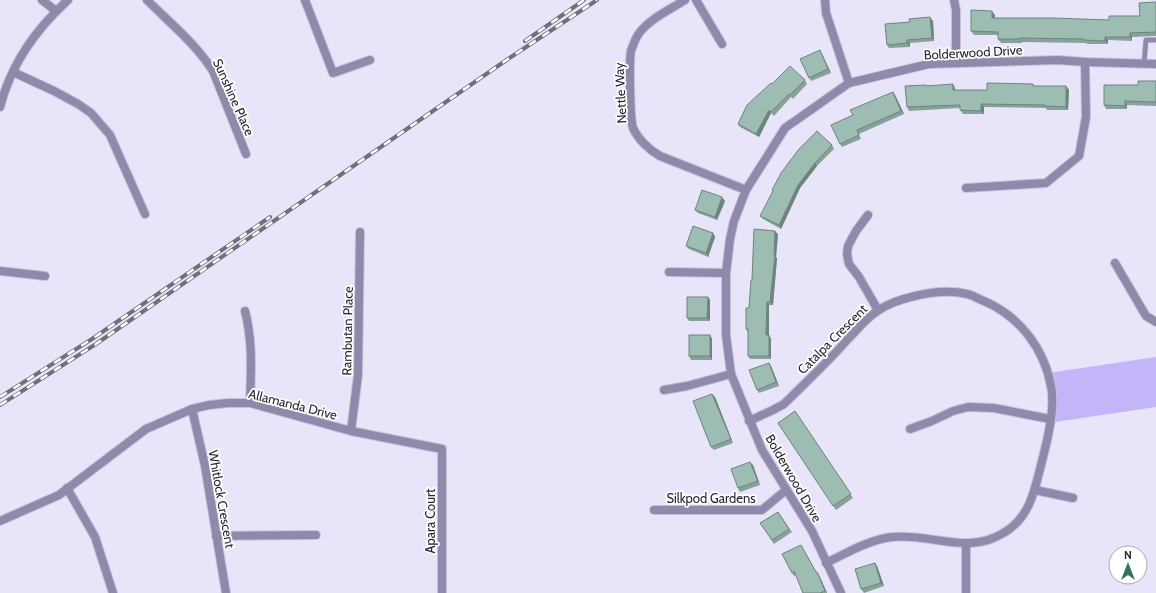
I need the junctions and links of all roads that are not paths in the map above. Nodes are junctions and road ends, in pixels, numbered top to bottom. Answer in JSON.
{"nodes":[{"id":1,"x":42,"y":0,"type":"edge"},
{"id":2,"x":68,"y":0,"type":"edge"},
{"id":3,"x":148,"y":0,"type":"edge"},
{"id":4,"x":305,"y":0,"type":"edge"},
{"id":5,"x":685,"y":0,"type":"edge"},
{"id":6,"x":696,"y":0,"type":"edge"},
{"id":7,"x":825,"y":0,"type":"edge"},
{"id":8,"x":954,"y":0,"type":"edge"},
{"id":9,"x":56,"y":11,"type":"junction"},
{"id":10,"x":1156,"y":40,"type":"edge"},
{"id":11,"x":722,"y":44,"type":"dead end"},
{"id":12,"x":370,"y":60,"type":"dead end"},
{"id":13,"x":1086,"y":62,"type":"junction"},
{"id":14,"x":956,"y":63,"type":"junction"},
{"id":15,"x":1144,"y":63,"type":"junction"},
{"id":16,"x":1156,"y":64,"type":"edge"},
{"id":17,"x":13,"y":72,"type":"junction"},
{"id":18,"x":849,"y":83,"type":"junction"},
{"id":19,"x":0,"y":106,"type":"edge"},
{"id":20,"x":246,"y":154,"type":"dead end"},
{"id":21,"x":966,"y":188,"type":"dead end"},
{"id":22,"x":746,"y":190,"type":"junction"},
{"id":23,"x":145,"y":214,"type":"dead end"},
{"id":24,"x":868,"y":215,"type":"dead end"},
{"id":25,"x":360,"y":232,"type":"dead end"},
{"id":26,"x":1116,"y":264,"type":"dead end"},
{"id":27,"x":0,"y":272,"type":"edge"},
{"id":28,"x":669,"y":272,"type":"dead end"},
{"id":29,"x":726,"y":273,"type":"junction"},
{"id":30,"x":45,"y":276,"type":"dead end"},
{"id":31,"x":878,"y":310,"type":"junction"},
{"id":32,"x":245,"y":311,"type":"dead end"},
{"id":33,"x":1156,"y":322,"type":"edge"},
{"id":34,"x":732,"y":374,"type":"junction"},
{"id":35,"x":664,"y":390,"type":"dead end"},
{"id":36,"x":250,"y":403,"type":"junction"},
{"id":37,"x":192,"y":409,"type":"junction"},
{"id":38,"x":1050,"y":419,"type":"junction"},
{"id":39,"x":750,"y":421,"type":"junction"},
{"id":40,"x":910,"y":429,"type":"dead end"},
{"id":41,"x":351,"y":431,"type":"junction"},
{"id":42,"x":442,"y":449,"type":"joint"},
{"id":43,"x":68,"y":488,"type":"junction"},
{"id":44,"x":786,"y":490,"type":"junction"},
{"id":45,"x":1035,"y":490,"type":"junction"},
{"id":46,"x":1073,"y":498,"type":"dead end"},
{"id":47,"x":654,"y":510,"type":"dead end"},
{"id":48,"x":0,"y":521,"type":"edge"},
{"id":49,"x":316,"y":535,"type":"dead end"},
{"id":50,"x":216,"y":536,"type":"junction"},
{"id":51,"x":966,"y":544,"type":"junction"},
{"id":52,"x":826,"y":563,"type":"junction"},
{"id":53,"x":113,"y":593,"type":"edge"},
{"id":54,"x":226,"y":593,"type":"edge"},
{"id":55,"x":442,"y":593,"type":"edge"},
{"id":56,"x":841,"y":593,"type":"edge"},
{"id":57,"x":966,"y":593,"type":"edge"}],
"edges":[{"from":1,"to":9,"type":"street"},
{"from":2,"to":9,"type":"street"},
{"from":3,"to":20,"type":"street","name":"Sunshine Place"},
{"from":4,"to":12,"type":"street"},
{"from":5,"to":22,"type":"street","name":"Nettle Way"},
{"from":6,"to":11,"type":"street"},
{"from":7,"to":18,"type":"street"},
{"from":8,"to":14,"type":"street"},
{"from":9,"to":17,"type":"street"},
{"from":10,"to":15,"type":"lane"},
{"from":13,"to":14,"type":"street","name":"Bolderwood Drive"},
{"from":13,"to":15,"type":"street","name":"Bolderwood Drive"},
{"from":13,"to":21,"type":"street"},
{"from":14,"to":18,"type":"street","name":"Bolderwood Drive"},
{"from":15,"to":16,"type":"street","name":"Bolderwood Drive"},
{"from":17,"to":19,"type":"street"},
{"from":17,"to":23,"type":"street"},
{"from":18,"to":22,"type":"street","name":"Bolderwood Drive"},
{"from":22,"to":29,"type":"street","name":"Bolderwood Drive"},
{"from":24,"to":31,"type":"street"},
{"from":25,"to":41,"type":"street","name":"Rambutan Place"},
{"from":26,"to":33,"type":"street"},
{"from":27,"to":30,"type":"street"},
{"from":28,"to":29,"type":"street"},
{"from":29,"to":34,"type":"street","name":"Bolderwood Drive"},
{"from":31,"to":38,"type":"street","name":"Catalpa Crescent"},
{"from":31,"to":39,"type":"street","name":"Catalpa Crescent"},
{"from":32,"to":36,"type":"street"},
{"from":34,"to":35,"type":"street"},
{"from":34,"to":39,"type":"street","name":"Bolderwood Drive"},
{"from":36,"to":37,"type":"street","name":"Allamanda Drive"},
{"from":36,"to":41,"type":"street","name":"Allamanda Drive"},
{"from":37,"to":43,"type":"street","name":"Allamanda Drive"},
{"from":37,"to":50,"type":"street","name":"Whitlock Crescent"},
{"from":38,"to":40,"type":"street"},
{"from":38,"to":45,"type":"street","name":"Catalpa Crescent"},
{"from":39,"to":44,"type":"street","name":"Bolderwood Drive"},
{"from":41,"to":42,"type":"street","name":"Allamanda Drive"},
{"from":42,"to":55,"type":"street","name":"Apara Court"},
{"from":43,"to":48,"type":"street","name":"Allamanda Drive"},
{"from":43,"to":53,"type":"street"},
{"from":44,"to":47,"type":"street","name":"Silkpod Gardens"},
{"from":44,"to":52,"type":"street","name":"Bolderwood Drive"},
{"from":45,"to":46,"type":"street"},
{"from":45,"to":51,"type":"street","name":"Catalpa Crescent"},
{"from":49,"to":50,"type":"street"},
{"from":50,"to":54,"type":"street","name":"Whitlock Crescent"},
{"from":51,"to":52,"type":"street","name":"Catalpa Crescent"},
{"from":51,"to":57,"type":"street"},
{"from":52,"to":56,"type":"street","name":"Bolderwood Drive"}]}
